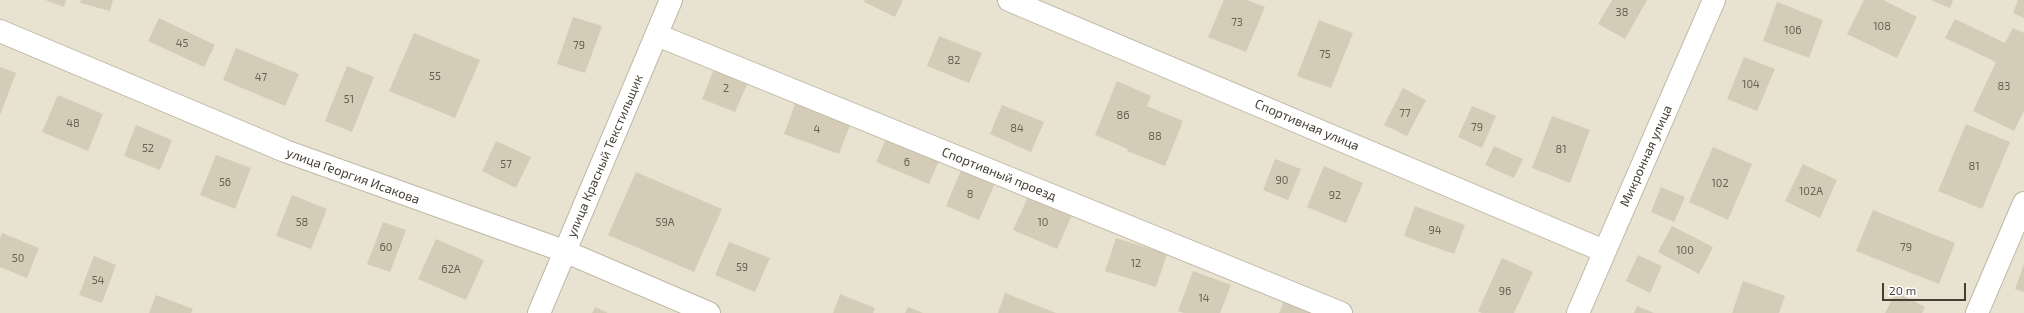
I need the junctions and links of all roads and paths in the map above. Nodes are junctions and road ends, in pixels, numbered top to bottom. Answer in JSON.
{"nodes":[{"id":1,"x":672,"y":0,"type":"edge"},
{"id":2,"x":1009,"y":0,"type":"edge"},
{"id":3,"x":1714,"y":0,"type":"edge"},
{"id":4,"x":0,"y":31,"type":"edge"},
{"id":5,"x":657,"y":35,"type":"junction"},
{"id":6,"x":2024,"y":203,"type":"edge"},
{"id":7,"x":564,"y":251,"type":"junction"},
{"id":8,"x":1604,"y":251,"type":"junction"},
{"id":9,"x":539,"y":313,"type":"edge"},
{"id":10,"x":709,"y":313,"type":"edge"},
{"id":11,"x":1341,"y":313,"type":"edge"},
{"id":12,"x":1578,"y":313,"type":"edge"},
{"id":13,"x":1977,"y":313,"type":"edge"}],
"edges":[{"from":1,"to":5,"type":"street","name":"улица Красный Текстильщик"},
{"from":2,"to":8,"type":"street","name":"Спортивная улица"},
{"from":3,"to":8,"type":"street","name":"Микронная улица"},
{"from":4,"to":7,"type":"street","name":"улица Георгия Исакова"},
{"from":5,"to":7,"type":"street","name":"улица Красный Текстильщик"},
{"from":5,"to":11,"type":"street","name":"Спортивный проезд"},
{"from":6,"to":13,"type":"street"},
{"from":7,"to":9,"type":"street","name":"улица Красный Текстильщик"},
{"from":7,"to":10,"type":"street","name":"улица Георгия Исакова"},
{"from":8,"to":12,"type":"street","name":"Микронная улица"}]}
